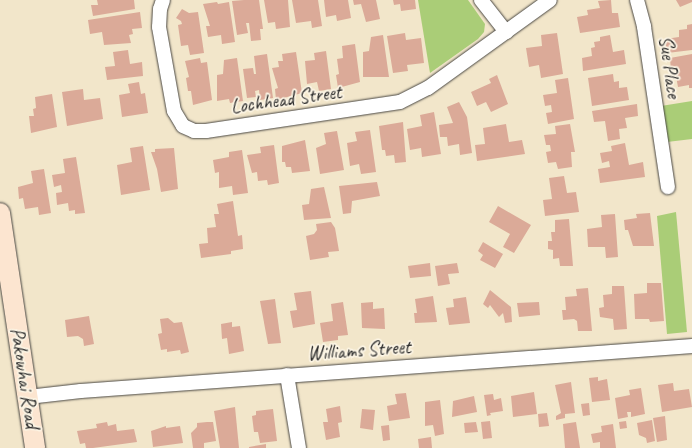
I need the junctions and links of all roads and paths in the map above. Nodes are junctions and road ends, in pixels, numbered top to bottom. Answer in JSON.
{"nodes":[{"id":1,"x":163,"y":0,"type":"edge"},
{"id":2,"x":482,"y":0,"type":"edge"},
{"id":3,"x":550,"y":0,"type":"edge"},
{"id":4,"x":636,"y":0,"type":"edge"},
{"id":5,"x":506,"y":32,"type":"junction"},
{"id":6,"x":668,"y":187,"type":"dead end"},
{"id":7,"x":0,"y":213,"type":"edge"},
{"id":8,"x":692,"y":346,"type":"edge"},
{"id":9,"x":287,"y":375,"type":"junction"},
{"id":10,"x":28,"y":397,"type":"junction"},
{"id":11,"x":36,"y":448,"type":"edge"},
{"id":12,"x":299,"y":448,"type":"edge"}],
"edges":[{"from":1,"to":5,"type":"street","name":"Lochhead Street"},
{"from":2,"to":5,"type":"street"},
{"from":3,"to":5,"type":"street","name":"Lochhead Street"},
{"from":4,"to":6,"type":"street","name":"Sue Place"},
{"from":7,"to":10,"type":"main road","name":"Pakowhai Road"},
{"from":8,"to":9,"type":"street","name":"Williams Street"},
{"from":9,"to":10,"type":"street","name":"Williams Street"},
{"from":9,"to":12,"type":"street"},
{"from":10,"to":11,"type":"main road","name":"Pakowhai Road"}]}
